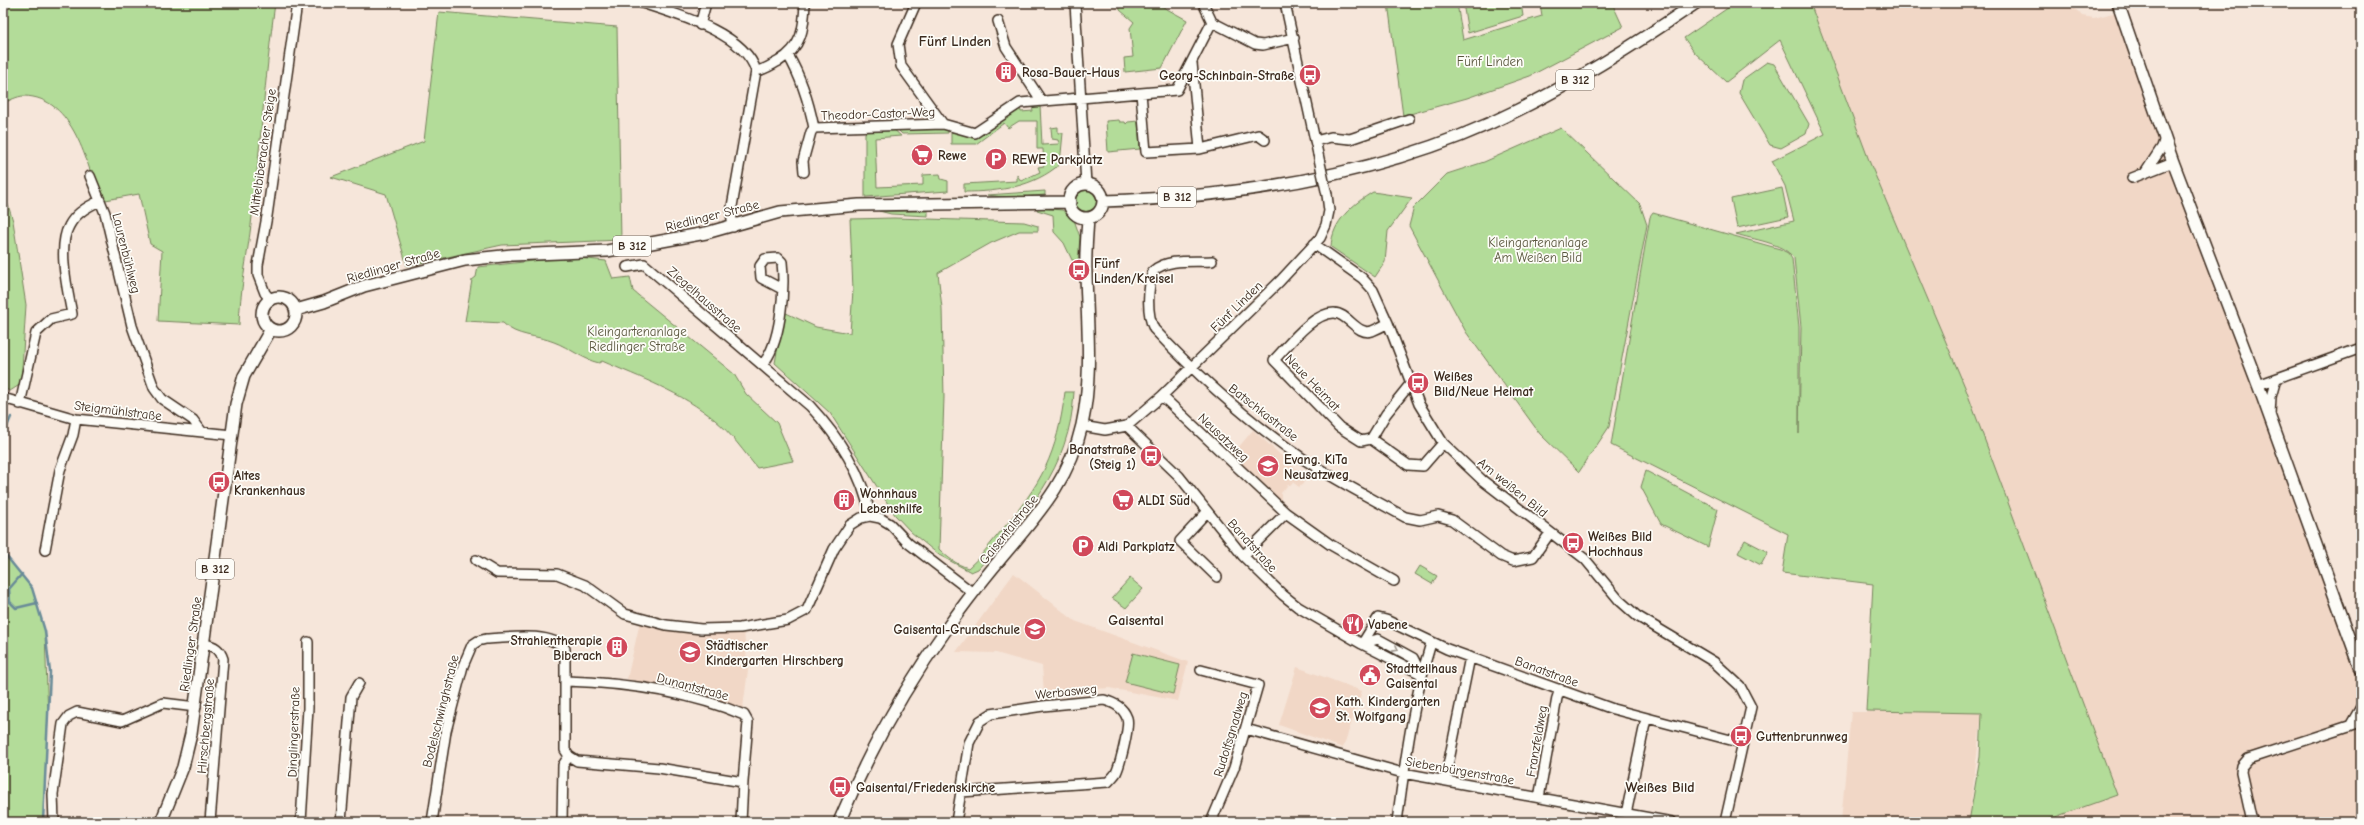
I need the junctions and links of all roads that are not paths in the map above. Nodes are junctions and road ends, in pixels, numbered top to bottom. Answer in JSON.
{"nodes":[{"id":1,"x":642,"y":3,"type":"edge"},
{"id":2,"x":706,"y":3,"type":"edge"},
{"id":3,"x":805,"y":3,"type":"edge"},
{"id":4,"x":916,"y":3,"type":"edge"},
{"id":5,"x":1075,"y":3,"type":"edge"},
{"id":6,"x":1203,"y":3,"type":"edge"},
{"id":7,"x":1286,"y":3,"type":"edge"},
{"id":8,"x":1696,"y":3,"type":"edge"},
{"id":9,"x":2118,"y":3,"type":"edge"},
{"id":10,"x":297,"y":5,"type":"edge"},
{"id":11,"x":998,"y":21,"type":"dead end"},
{"id":12,"x":1212,"y":22,"type":"junction"},
{"id":13,"x":700,"y":25,"type":"junction"},
{"id":14,"x":1294,"y":38,"type":"junction"},
{"id":15,"x":788,"y":55,"type":"junction"},
{"id":16,"x":1192,"y":63,"type":"junction"},
{"id":17,"x":756,"y":71,"type":"junction"},
{"id":18,"x":1195,"y":89,"type":"junction"},
{"id":19,"x":1177,"y":90,"type":"junction"},
{"id":20,"x":1141,"y":93,"type":"junction"},
{"id":21,"x":1080,"y":97,"type":"junction"},
{"id":22,"x":1040,"y":100,"type":"junction"},
{"id":23,"x":1409,"y":119,"type":"dead end"},
{"id":24,"x":944,"y":124,"type":"junction"},
{"id":25,"x":814,"y":128,"type":"junction"},
{"id":26,"x":2164,"y":138,"type":"junction"},
{"id":27,"x":1265,"y":140,"type":"dead end"},
{"id":28,"x":1315,"y":141,"type":"junction"},
{"id":29,"x":1200,"y":149,"type":"junction"},
{"id":30,"x":2173,"y":162,"type":"junction"},
{"id":31,"x":804,"y":172,"type":"dead end"},
{"id":32,"x":2144,"y":174,"type":"junction"},
{"id":33,"x":90,"y":176,"type":"dead end"},
{"id":34,"x":2132,"y":178,"type":"dead end"},
{"id":35,"x":1086,"y":184,"type":"junction"},
{"id":36,"x":100,"y":201,"type":"junction"},
{"id":37,"x":1103,"y":201,"type":"junction"},
{"id":38,"x":1070,"y":202,"type":"junction"},
{"id":39,"x":1088,"y":218,"type":"junction"},
{"id":40,"x":733,"y":227,"type":"junction"},
{"id":41,"x":1314,"y":244,"type":"junction"},
{"id":42,"x":1212,"y":261,"type":"dead end"},
{"id":43,"x":627,"y":267,"type":"dead end"},
{"id":44,"x":782,"y":289,"type":"dead end"},
{"id":45,"x":270,"y":299,"type":"junction"},
{"id":46,"x":296,"y":310,"type":"junction"},
{"id":47,"x":1388,"y":323,"type":"junction"},
{"id":48,"x":270,"y":329,"type":"junction"},
{"id":49,"x":2361,"y":348,"type":"edge"},
{"id":50,"x":762,"y":365,"type":"junction"},
{"id":51,"x":1190,"y":368,"type":"junction"},
{"id":52,"x":2276,"y":379,"type":"junction"},
{"id":53,"x":1411,"y":383,"type":"junction"},
{"id":54,"x":2258,"y":385,"type":"junction"},
{"id":55,"x":1162,"y":396,"type":"junction"},
{"id":56,"x":6,"y":399,"type":"edge"},
{"id":57,"x":20,"y":404,"type":"junction"},
{"id":58,"x":2270,"y":416,"type":"junction"},
{"id":59,"x":76,"y":419,"type":"junction"},
{"id":60,"x":1082,"y":426,"type":"junction"},
{"id":61,"x":1127,"y":426,"type":"junction"},
{"id":62,"x":202,"y":432,"type":"junction"},
{"id":63,"x":232,"y":435,"type":"junction"},
{"id":64,"x":1370,"y":439,"type":"junction"},
{"id":65,"x":1443,"y":443,"type":"junction"},
{"id":66,"x":1207,"y":512,"type":"junction"},
{"id":67,"x":1286,"y":513,"type":"junction"},
{"id":68,"x":870,"y":516,"type":"junction"},
{"id":69,"x":1550,"y":533,"type":"junction"},
{"id":70,"x":45,"y":550,"type":"dead end"},
{"id":71,"x":1243,"y":556,"type":"junction"},
{"id":72,"x":476,"y":560,"type":"dead end"},
{"id":73,"x":1217,"y":577,"type":"dead end"},
{"id":74,"x":1394,"y":581,"type":"dead end"},
{"id":75,"x":973,"y":593,"type":"junction"},
{"id":76,"x":308,"y":642,"type":"dead end"},
{"id":77,"x":1431,"y":643,"type":"junction"},
{"id":78,"x":204,"y":644,"type":"junction"},
{"id":79,"x":1362,"y":644,"type":"junction"},
{"id":80,"x":1470,"y":657,"type":"junction"},
{"id":81,"x":2361,"y":669,"type":"edge"},
{"id":82,"x":1201,"y":670,"type":"dead end"},
{"id":83,"x":1421,"y":674,"type":"junction"},
{"id":84,"x":566,"y":681,"type":"junction"},
{"id":85,"x":358,"y":683,"type":"dead end"},
{"id":86,"x":1560,"y":689,"type":"junction"},
{"id":87,"x":196,"y":707,"type":"junction"},
{"id":88,"x":2361,"y":707,"type":"edge"},
{"id":89,"x":1646,"y":719,"type":"junction"},
{"id":90,"x":2361,"y":722,"type":"edge"},
{"id":91,"x":2350,"y":726,"type":"junction"},
{"id":92,"x":1246,"y":728,"type":"junction"},
{"id":93,"x":1742,"y":743,"type":"junction"},
{"id":94,"x":569,"y":756,"type":"junction"},
{"id":95,"x":1403,"y":773,"type":"junction"},
{"id":96,"x":1445,"y":780,"type":"junction"},
{"id":97,"x":743,"y":782,"type":"junction"},
{"id":98,"x":961,"y":792,"type":"junction"},
{"id":99,"x":1539,"y":798,"type":"junction"},
{"id":100,"x":1626,"y":814,"type":"junction"},
{"id":101,"x":54,"y":822,"type":"edge"},
{"id":102,"x":161,"y":822,"type":"edge"},
{"id":103,"x":210,"y":822,"type":"edge"},
{"id":104,"x":301,"y":822,"type":"edge"},
{"id":105,"x":341,"y":822,"type":"edge"},
{"id":106,"x":432,"y":822,"type":"edge"},
{"id":107,"x":562,"y":822,"type":"edge"},
{"id":108,"x":741,"y":822,"type":"edge"},
{"id":109,"x":839,"y":822,"type":"edge"},
{"id":110,"x":956,"y":822,"type":"edge"},
{"id":111,"x":1211,"y":822,"type":"edge"},
{"id":112,"x":1396,"y":822,"type":"edge"},
{"id":113,"x":1672,"y":822,"type":"edge"},
{"id":114,"x":1725,"y":822,"type":"edge"},
{"id":115,"x":2252,"y":822,"type":"edge"}],
"edges":[{"from":1,"to":13,"type":"street"},
{"from":2,"to":13,"type":"street"},
{"from":3,"to":15,"type":"street"},
{"from":4,"to":24,"type":"street"},
{"from":5,"to":21,"type":"street"},
{"from":6,"to":12,"type":"street"},
{"from":7,"to":14,"type":"street"},
{"from":8,"to":37,"type":"main road","number":"B 312"},
{"from":9,"to":26,"type":"main road"},
{"from":10,"to":45,"type":"street","name":"Mittelbiberacher Steige"},
{"from":11,"to":22,"type":"street"},
{"from":12,"to":14,"type":"street"},
{"from":12,"to":16,"type":"street"},
{"from":13,"to":17,"type":"street"},
{"from":14,"to":28,"type":"street","name":"Fünf Linden"},
{"from":15,"to":17,"type":"street"},
{"from":15,"to":25,"type":"street","name":"Theodor-Castor-Weg"},
{"from":16,"to":18,"type":"street"},
{"from":16,"to":19,"type":"street"},
{"from":17,"to":40,"type":"street"},
{"from":18,"to":19,"type":"street","name":"Theodor-Castor-Weg"},
{"from":18,"to":29,"type":"street"},
{"from":19,"to":20,"type":"street","name":"Theodor-Castor-Weg"},
{"from":20,"to":21,"type":"street","name":"Theodor-Castor-Weg"},
{"from":20,"to":29,"type":"street"},
{"from":21,"to":22,"type":"street","name":"Theodor-Castor-Weg"},
{"from":21,"to":35,"type":"street"},
{"from":22,"to":24,"type":"street","name":"Theodor-Castor-Weg"},
{"from":23,"to":28,"type":"street"},
{"from":24,"to":25,"type":"street","name":"Theodor-Castor-Weg"},
{"from":25,"to":31,"type":"street","name":"Theodor-Castor-Weg"},
{"from":26,"to":30,"type":"main road"},
{"from":26,"to":32,"type":"street"},
{"from":27,"to":29,"type":"street"},
{"from":28,"to":41,"type":"street","name":"Fünf Linden","bridge":true},
{"from":30,"to":32,"type":"street"},
{"from":30,"to":54,"type":"main road"},
{"from":32,"to":34,"type":"street"},
{"from":33,"to":36,"type":"street"},
{"from":35,"to":37,"type":"main road"},
{"from":35,"to":38,"type":"main road"},
{"from":36,"to":57,"type":"street","name":"Laurenbühlweg"},
{"from":36,"to":62,"type":"street","name":"Laurenbühlweg"},
{"from":37,"to":39,"type":"main road"},
{"from":38,"to":39,"type":"main road"},
{"from":38,"to":40,"type":"main road","name":"Riedlinger Straße","number":"B 312"},
{"from":39,"to":60,"type":"main road","name":"Gaisentalstraße"},
{"from":40,"to":46,"type":"main road","name":"Riedlinger Straße","number":"B 312"},
{"from":41,"to":47,"type":"street","name":"Am weißen Bild"},
{"from":41,"to":51,"type":"street","name":"Fünf Linden"},
{"from":42,"to":51,"type":"street","name":"Batschkastraße"},
{"from":43,"to":50,"type":"street","name":"Ziegelhausstraße"},
{"from":44,"to":50,"type":"street"},
{"from":45,"to":46,"type":"main road"},
{"from":45,"to":48,"type":"main road"},
{"from":46,"to":48,"type":"main road"},
{"from":47,"to":53,"type":"street","name":"Am weißen Bild"},
{"from":47,"to":64,"type":"street","name":"Neue Heimat"},
{"from":48,"to":63,"type":"main road","name":"Riedlinger Straße","number":"B 312"},
{"from":49,"to":52,"type":"street"},
{"from":50,"to":68,"type":"street","name":"Ziegelhausstraße"},
{"from":51,"to":55,"type":"street","name":"Fünf Linden"},
{"from":51,"to":69,"type":"street","name":"Batschkastraße"},
{"from":52,"to":54,"type":"street"},
{"from":52,"to":58,"type":"street"},
{"from":53,"to":64,"type":"street"},
{"from":53,"to":65,"type":"street","name":"Am weißen Bild"},
{"from":54,"to":58,"type":"main road"},
{"from":55,"to":61,"type":"street","name":"Fünf Linden"},
{"from":55,"to":67,"type":"street","name":"Neusatzweg"},
{"from":56,"to":57,"type":"street","name":"Steigmühlstraße"},
{"from":57,"to":59,"type":"street","name":"Steigmühlstraße"},
{"from":58,"to":81,"type":"main road"},
{"from":59,"to":62,"type":"street","name":"Steigmühlstraße"},
{"from":59,"to":70,"type":"street"},
{"from":60,"to":61,"type":"street"},
{"from":60,"to":75,"type":"main road","name":"Gaisentalstraße"},
{"from":61,"to":66,"type":"street","name":"Banatstraße"},
{"from":62,"to":63,"type":"street","name":"Steigmühlstraße"},
{"from":63,"to":78,"type":"main road","name":"Riedlinger Straße","number":"B 312"},
{"from":64,"to":65,"type":"street","name":"Neue Heimat"},
{"from":65,"to":69,"type":"street","name":"Am weißen Bild"},
{"from":66,"to":71,"type":"street","name":"Banatstraße"},
{"from":66,"to":73,"type":"street"},
{"from":67,"to":71,"type":"street"},
{"from":67,"to":74,"type":"street","name":"Neusatzweg"},
{"from":68,"to":72,"type":"street"},
{"from":68,"to":75,"type":"street"},
{"from":69,"to":93,"type":"street","name":"Am weißen Bild"},
{"from":71,"to":79,"type":"street","name":"Banatstraße"},
{"from":75,"to":109,"type":"main road","name":"Gaisentalstraße"},
{"from":76,"to":104,"type":"street","name":"Dinglingerstraße"},
{"from":77,"to":79,"type":"street","name":"Banatstraße"},
{"from":77,"to":80,"type":"street","name":"Banatstraße"},
{"from":77,"to":83,"type":"street"},
{"from":78,"to":87,"type":"main road","name":"Riedlinger Straße","number":"B 312"},
{"from":78,"to":103,"type":"street","name":"Hirschbergstraße"},
{"from":79,"to":83,"type":"street","name":"Banatstraße"},
{"from":80,"to":86,"type":"street","name":"Banatstraße"},
{"from":80,"to":96,"type":"street"},
{"from":82,"to":92,"type":"street","name":"Rudolfsgnadweg"},
{"from":83,"to":95,"type":"street"},
{"from":84,"to":94,"type":"street","name":"Bodelschwinghstraße"},
{"from":84,"to":97,"type":"street","name":"Dunantstraße"},
{"from":84,"to":106,"type":"street","name":"Bodelschwinghstraße"},
{"from":85,"to":105,"type":"street"},
{"from":86,"to":89,"type":"street","name":"Banatstraße"},
{"from":86,"to":99,"type":"street","name":"Franzfeldweg"},
{"from":87,"to":101,"type":"street"},
{"from":87,"to":102,"type":"main road","name":"Riedlinger Straße","number":"B 312"},
{"from":88,"to":91,"type":"street"},
{"from":89,"to":93,"type":"street","name":"Banatstraße"},
{"from":89,"to":100,"type":"street"},
{"from":90,"to":91,"type":"street"},
{"from":91,"to":115,"type":"street"},
{"from":92,"to":95,"type":"street","name":"Siebenbürgenstraße"},
{"from":92,"to":111,"type":"street","name":"Rudolfsgnadweg"},
{"from":93,"to":114,"type":"street"},
{"from":94,"to":97,"type":"street"},
{"from":94,"to":107,"type":"street"},
{"from":95,"to":96,"type":"street","name":"Siebenbürgenstraße"},
{"from":95,"to":112,"type":"street"},
{"from":96,"to":99,"type":"street","name":"Siebenbürgenstraße"},
{"from":97,"to":108,"type":"street"},
{"from":98,"to":98,"type":"street","name":"Werbasweg"},
{"from":98,"to":110,"type":"street","name":"Werbasweg"},
{"from":99,"to":100,"type":"street","name":"Siebenbürgenstraße"},
{"from":100,"to":113,"type":"street","name":"Siebenbürgenstraße"}]}
